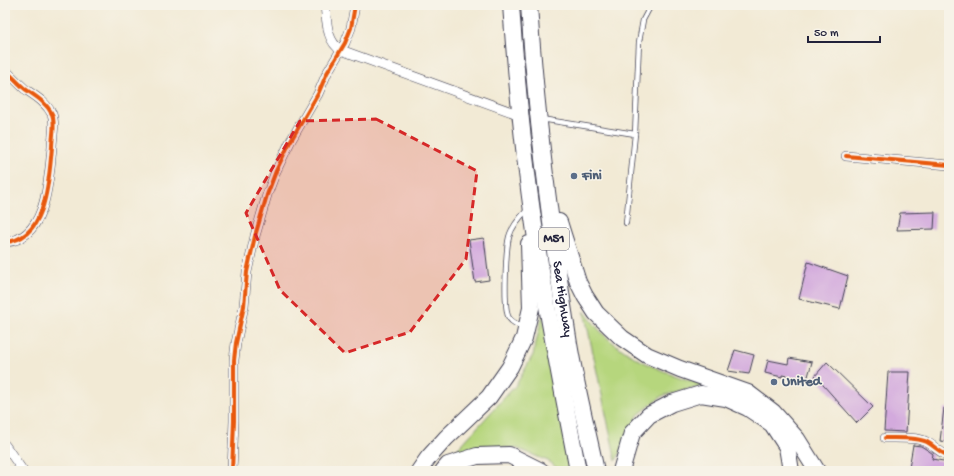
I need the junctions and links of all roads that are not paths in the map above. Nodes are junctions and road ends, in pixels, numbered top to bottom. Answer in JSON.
{"nodes":[{"id":1,"x":324,"y":5,"type":"edge"},
{"id":2,"x":355,"y":5,"type":"edge"},
{"id":3,"x":511,"y":5,"type":"edge"},
{"id":4,"x":529,"y":5,"type":"edge"},
{"id":5,"x":652,"y":5,"type":"edge"},
{"id":6,"x":341,"y":50,"type":"junction"},
{"id":7,"x":5,"y":70,"type":"edge"},
{"id":8,"x":520,"y":115,"type":"junction"},
{"id":9,"x":539,"y":118,"type":"junction"},
{"id":10,"x":634,"y":134,"type":"junction"},
{"id":11,"x":846,"y":156,"type":"dead end"},
{"id":12,"x":949,"y":165,"type":"edge"},
{"id":13,"x":527,"y":175,"type":"junction"},
{"id":14,"x":546,"y":184,"type":"junction"},
{"id":15,"x":528,"y":209,"type":"junction"},
{"id":16,"x":626,"y":223,"type":"dead end"},
{"id":17,"x":5,"y":242,"type":"edge"},
{"id":18,"x":527,"y":327,"type":"junction"},
{"id":19,"x":885,"y":438,"type":"dead end"},
{"id":20,"x":5,"y":445,"type":"edge"},
{"id":21,"x":949,"y":456,"type":"edge"},
{"id":22,"x":23,"y":471,"type":"edge"},
{"id":23,"x":232,"y":471,"type":"edge"},
{"id":24,"x":419,"y":471,"type":"edge"},
{"id":25,"x":443,"y":471,"type":"edge"},
{"id":26,"x":541,"y":471,"type":"edge"},
{"id":27,"x":578,"y":471,"type":"edge"},
{"id":28,"x":596,"y":471,"type":"edge"},
{"id":29,"x":621,"y":471,"type":"edge"},
{"id":30,"x":791,"y":471,"type":"edge"},
{"id":31,"x":817,"y":471,"type":"edge"}],
"edges":[{"from":1,"to":6,"type":"street"},
{"from":2,"to":6,"type":"street"},
{"from":3,"to":8,"type":"highway","name":"Sea Highway","number":"M51"},
{"from":4,"to":9,"type":"highway","name":"Sea Highway","number":"M51"},
{"from":5,"to":10,"type":"lane"},
{"from":6,"to":8,"type":"street"},
{"from":6,"to":23,"type":"street"},
{"from":7,"to":17,"type":"street"},
{"from":8,"to":13,"type":"highway","name":"Sea Highway","number":"M51"},
{"from":9,"to":10,"type":"lane"},
{"from":9,"to":14,"type":"highway","name":"Sea Highway","number":"M51"},
{"from":10,"to":16,"type":"lane"},
{"from":11,"to":12,"type":"street"},
{"from":13,"to":15,"type":"highway"},
{"from":13,"to":27,"type":"highway","name":"Sea Highway","number":"M51"},
{"from":14,"to":28,"type":"highway","name":"Sea Highway","number":"M51"},
{"from":14,"to":31,"type":"highway"},
{"from":15,"to":18,"type":"highway"},
{"from":15,"to":18,"type":"lane"},
{"from":18,"to":24,"type":"highway"},
{"from":19,"to":21,"type":"street"},
{"from":20,"to":22,"type":"street"},
{"from":25,"to":26,"type":"highway"},
{"from":29,"to":30,"type":"highway"}]}
